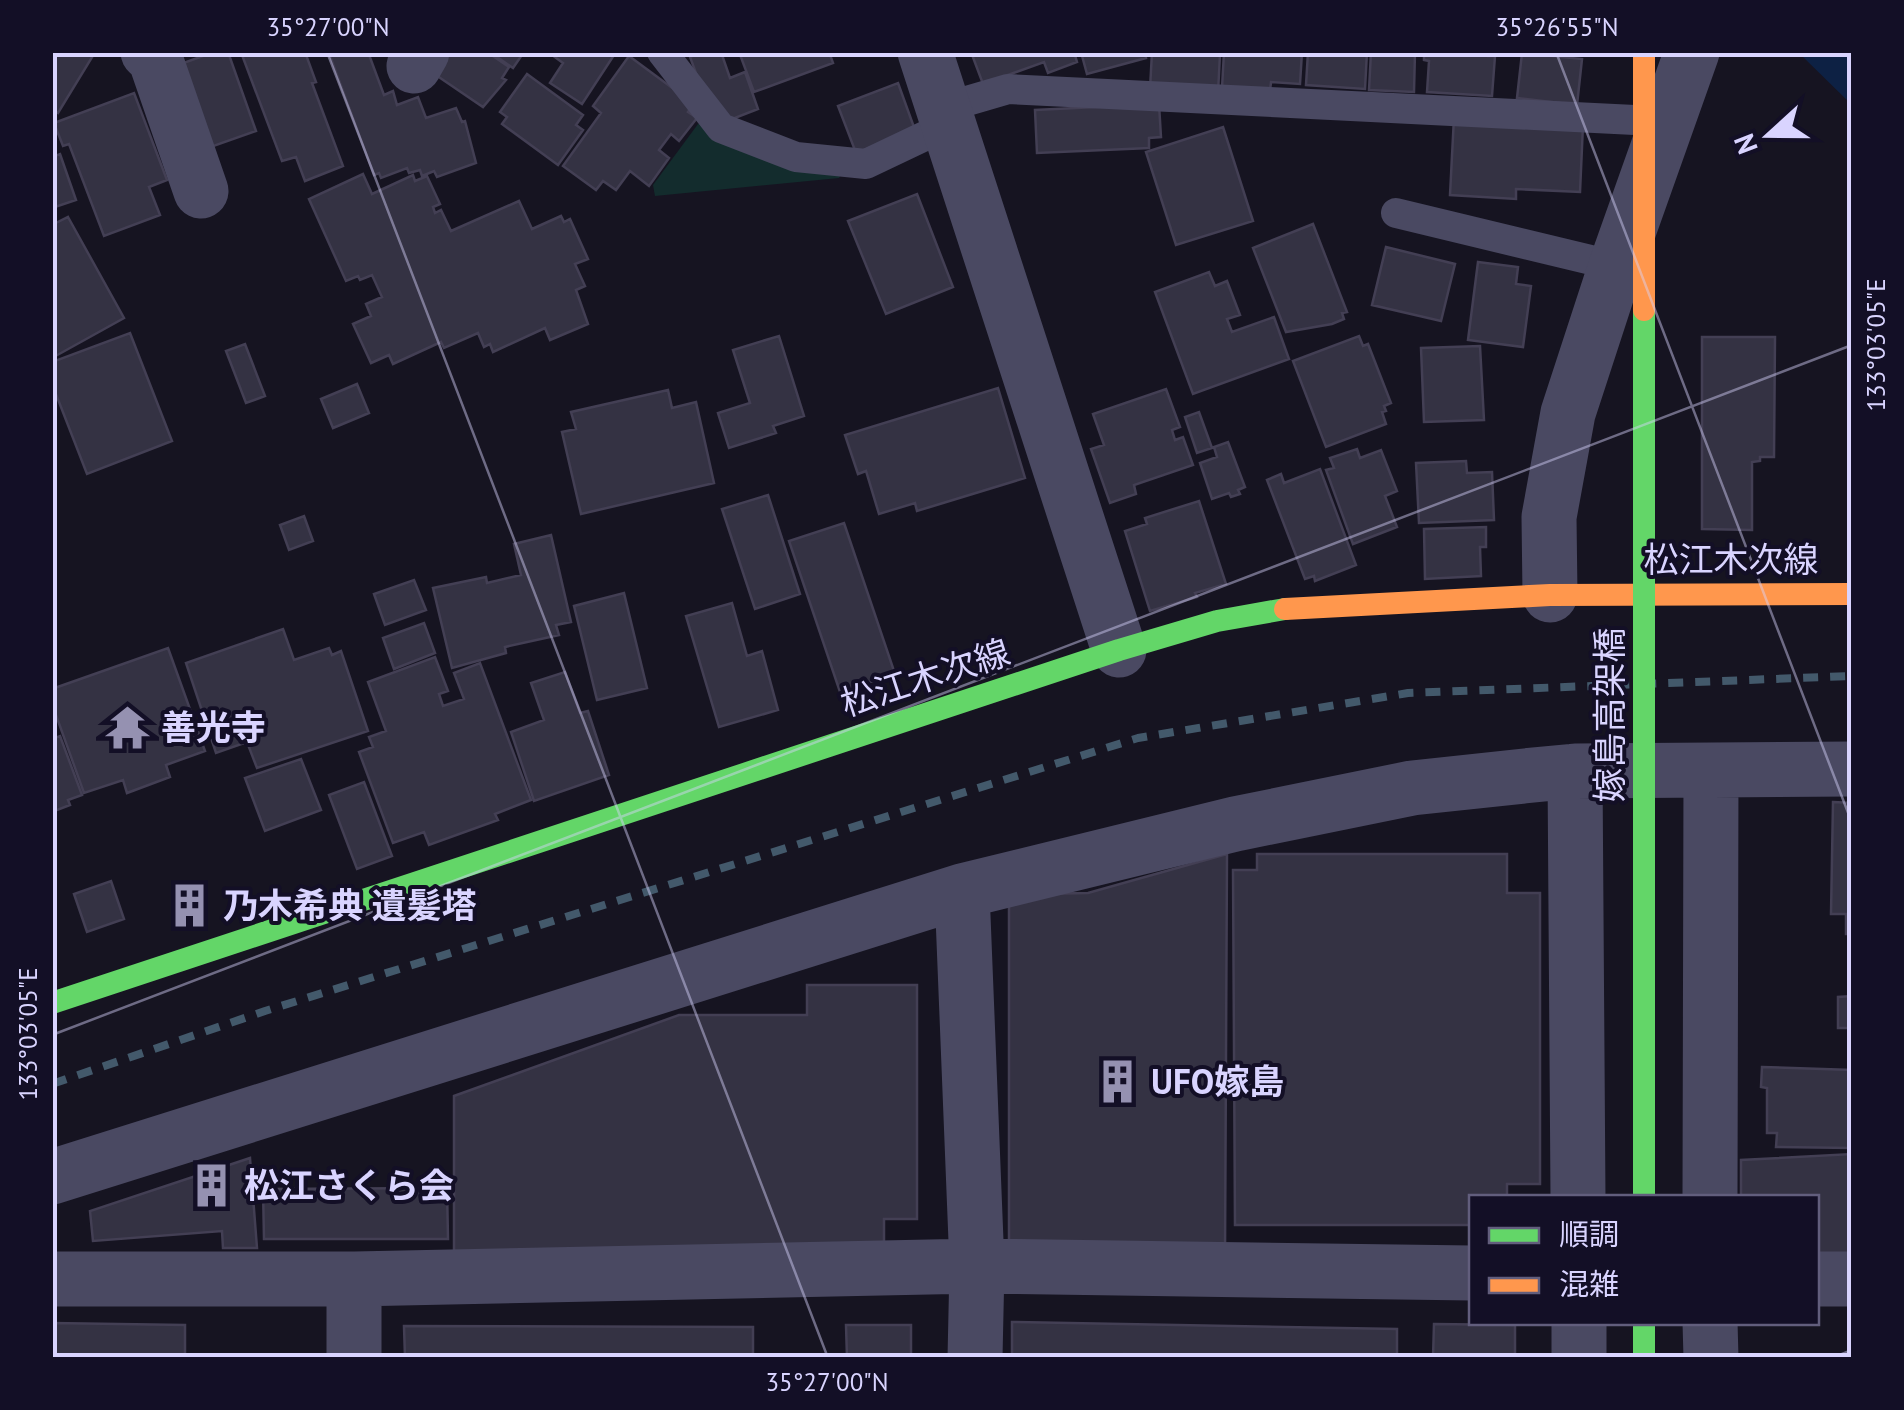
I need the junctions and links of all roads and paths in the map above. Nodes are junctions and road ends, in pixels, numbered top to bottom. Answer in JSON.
{"nodes":[{"id":1,"x":148,"y":52,"type":"edge"},
{"id":2,"x":662,"y":52,"type":"edge"},
{"id":3,"x":925,"y":52,"type":"edge"},
{"id":4,"x":1644,"y":52,"type":"edge"},
{"id":5,"x":1692,"y":52,"type":"edge"},
{"id":6,"x":946,"y":116,"type":"junction"},
{"id":7,"x":1668,"y":122,"type":"junction"},
{"id":8,"x":201,"y":191,"type":"dead end"},
{"id":9,"x":1396,"y":213,"type":"dead end"},
{"id":10,"x":1616,"y":266,"type":"junction"},
{"id":11,"x":1852,"y":594,"type":"edge"},
{"id":12,"x":1550,"y":596,"type":"junction"},
{"id":13,"x":1119,"y":650,"type":"junction"},
{"id":14,"x":1852,"y":769,"type":"edge"},
{"id":15,"x":1575,"y":771,"type":"junction"},
{"id":16,"x":1712,"y":771,"type":"junction"},
{"id":17,"x":962,"y":891,"type":"junction"},
{"id":18,"x":52,"y":1003,"type":"edge"},
{"id":19,"x":52,"y":1178,"type":"edge"},
{"id":20,"x":1578,"y":1195,"type":"edge"},
{"id":21,"x":1644,"y":1195,"type":"edge"},
{"id":22,"x":1710,"y":1195,"type":"edge"},
{"id":23,"x":977,"y":1266,"type":"junction"},
{"id":24,"x":1469,"y":1273,"type":"edge"},
{"id":25,"x":52,"y":1279,"type":"edge"},
{"id":26,"x":354,"y":1279,"type":"junction"},
{"id":27,"x":1819,"y":1279,"type":"edge"},
{"id":28,"x":1852,"y":1279,"type":"edge"},
{"id":29,"x":1579,"y":1325,"type":"edge"},
{"id":30,"x":1644,"y":1325,"type":"edge"},
{"id":31,"x":1710,"y":1325,"type":"edge"},
{"id":32,"x":354,"y":1358,"type":"edge"},
{"id":33,"x":975,"y":1358,"type":"edge"},
{"id":34,"x":1579,"y":1358,"type":"edge"},
{"id":35,"x":1644,"y":1358,"type":"edge"},
{"id":36,"x":1711,"y":1358,"type":"edge"}],
"edges":[{"from":1,"to":8,"type":"street"},
{"from":2,"to":6,"type":"lane"},
{"from":3,"to":6,"type":"street"},
{"from":4,"to":21,"type":"main road","name":"嫁島高架橋","bridge":true},
{"from":5,"to":7,"type":"street"},
{"from":6,"to":7,"type":"lane"},
{"from":6,"to":13,"type":"street"},
{"from":7,"to":10,"type":"street"},
{"from":9,"to":10,"type":"lane"},
{"from":10,"to":12,"type":"street"},
{"from":11,"to":12,"type":"main road","name":"松江木次線"},
{"from":12,"to":13,"type":"main road","name":"松江木次線"},
{"from":13,"to":18,"type":"main road","name":"松江木次線"},
{"from":14,"to":16,"type":"street"},
{"from":15,"to":16,"type":"street"},
{"from":15,"to":17,"type":"street"},
{"from":15,"to":20,"type":"street"},
{"from":16,"to":22,"type":"street"},
{"from":17,"to":19,"type":"street"},
{"from":17,"to":23,"type":"street"},
{"from":23,"to":24,"type":"street"},
{"from":23,"to":26,"type":"street"},
{"from":23,"to":33,"type":"street"},
{"from":25,"to":26,"type":"street"},
{"from":26,"to":32,"type":"street"},
{"from":27,"to":28,"type":"street"},
{"from":29,"to":34,"type":"street"},
{"from":30,"to":35,"type":"main road"},
{"from":31,"to":36,"type":"street"}]}
